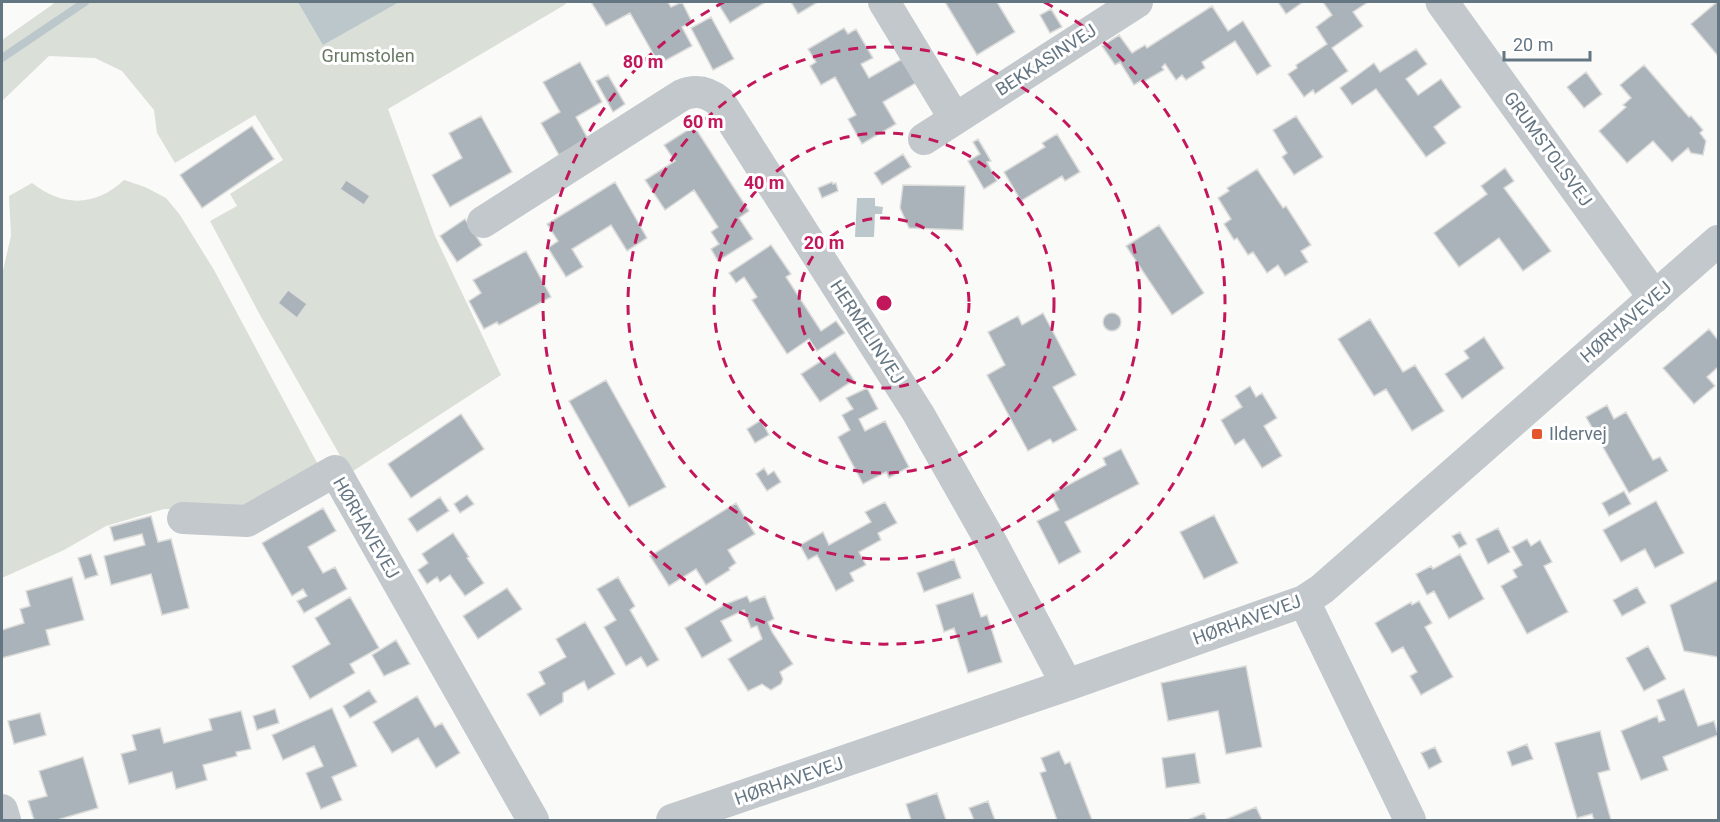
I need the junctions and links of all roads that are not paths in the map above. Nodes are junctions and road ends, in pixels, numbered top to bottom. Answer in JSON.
{"nodes":[{"id":1,"x":884,"y":2,"type":"edge"},
{"id":2,"x":1137,"y":2,"type":"edge"},
{"id":3,"x":1442,"y":2,"type":"edge"},
{"id":4,"x":955,"y":119,"type":"junction"},
{"id":5,"x":924,"y":139,"type":"dead end"},
{"id":6,"x":483,"y":222,"type":"dead end"},
{"id":7,"x":1719,"y":240,"type":"edge"},
{"id":8,"x":1654,"y":297,"type":"junction"},
{"id":9,"x":183,"y":518,"type":"dead end"},
{"id":10,"x":1304,"y":601,"type":"junction"},
{"id":11,"x":1067,"y":685,"type":"junction"},
{"id":12,"x":2,"y":810,"type":"edge"},
{"id":13,"x":5,"y":820,"type":"edge"},
{"id":14,"x":533,"y":820,"type":"edge"},
{"id":15,"x":672,"y":820,"type":"edge"},
{"id":16,"x":1410,"y":820,"type":"edge"}],
"edges":[{"from":1,"to":4,"type":"street"},
{"from":2,"to":4,"type":"street","name":"BEKKASINVEJ"},
{"from":3,"to":8,"type":"street","name":"GRUMSTOLSVEJ"},
{"from":4,"to":5,"type":"street","name":"BEKKASINVEJ"},
{"from":6,"to":11,"type":"street","name":"HERMELINVEJ"},
{"from":7,"to":8,"type":"street","name":"HØRHAVEVEJ"},
{"from":8,"to":10,"type":"street","name":"HØRHAVEVEJ"},
{"from":9,"to":14,"type":"street","name":"HØRHAVEVEJ"},
{"from":10,"to":11,"type":"street","name":"HØRHAVEVEJ"},
{"from":10,"to":16,"type":"street"},
{"from":11,"to":15,"type":"street","name":"HØRHAVEVEJ"},
{"from":12,"to":13,"type":"street"}]}
